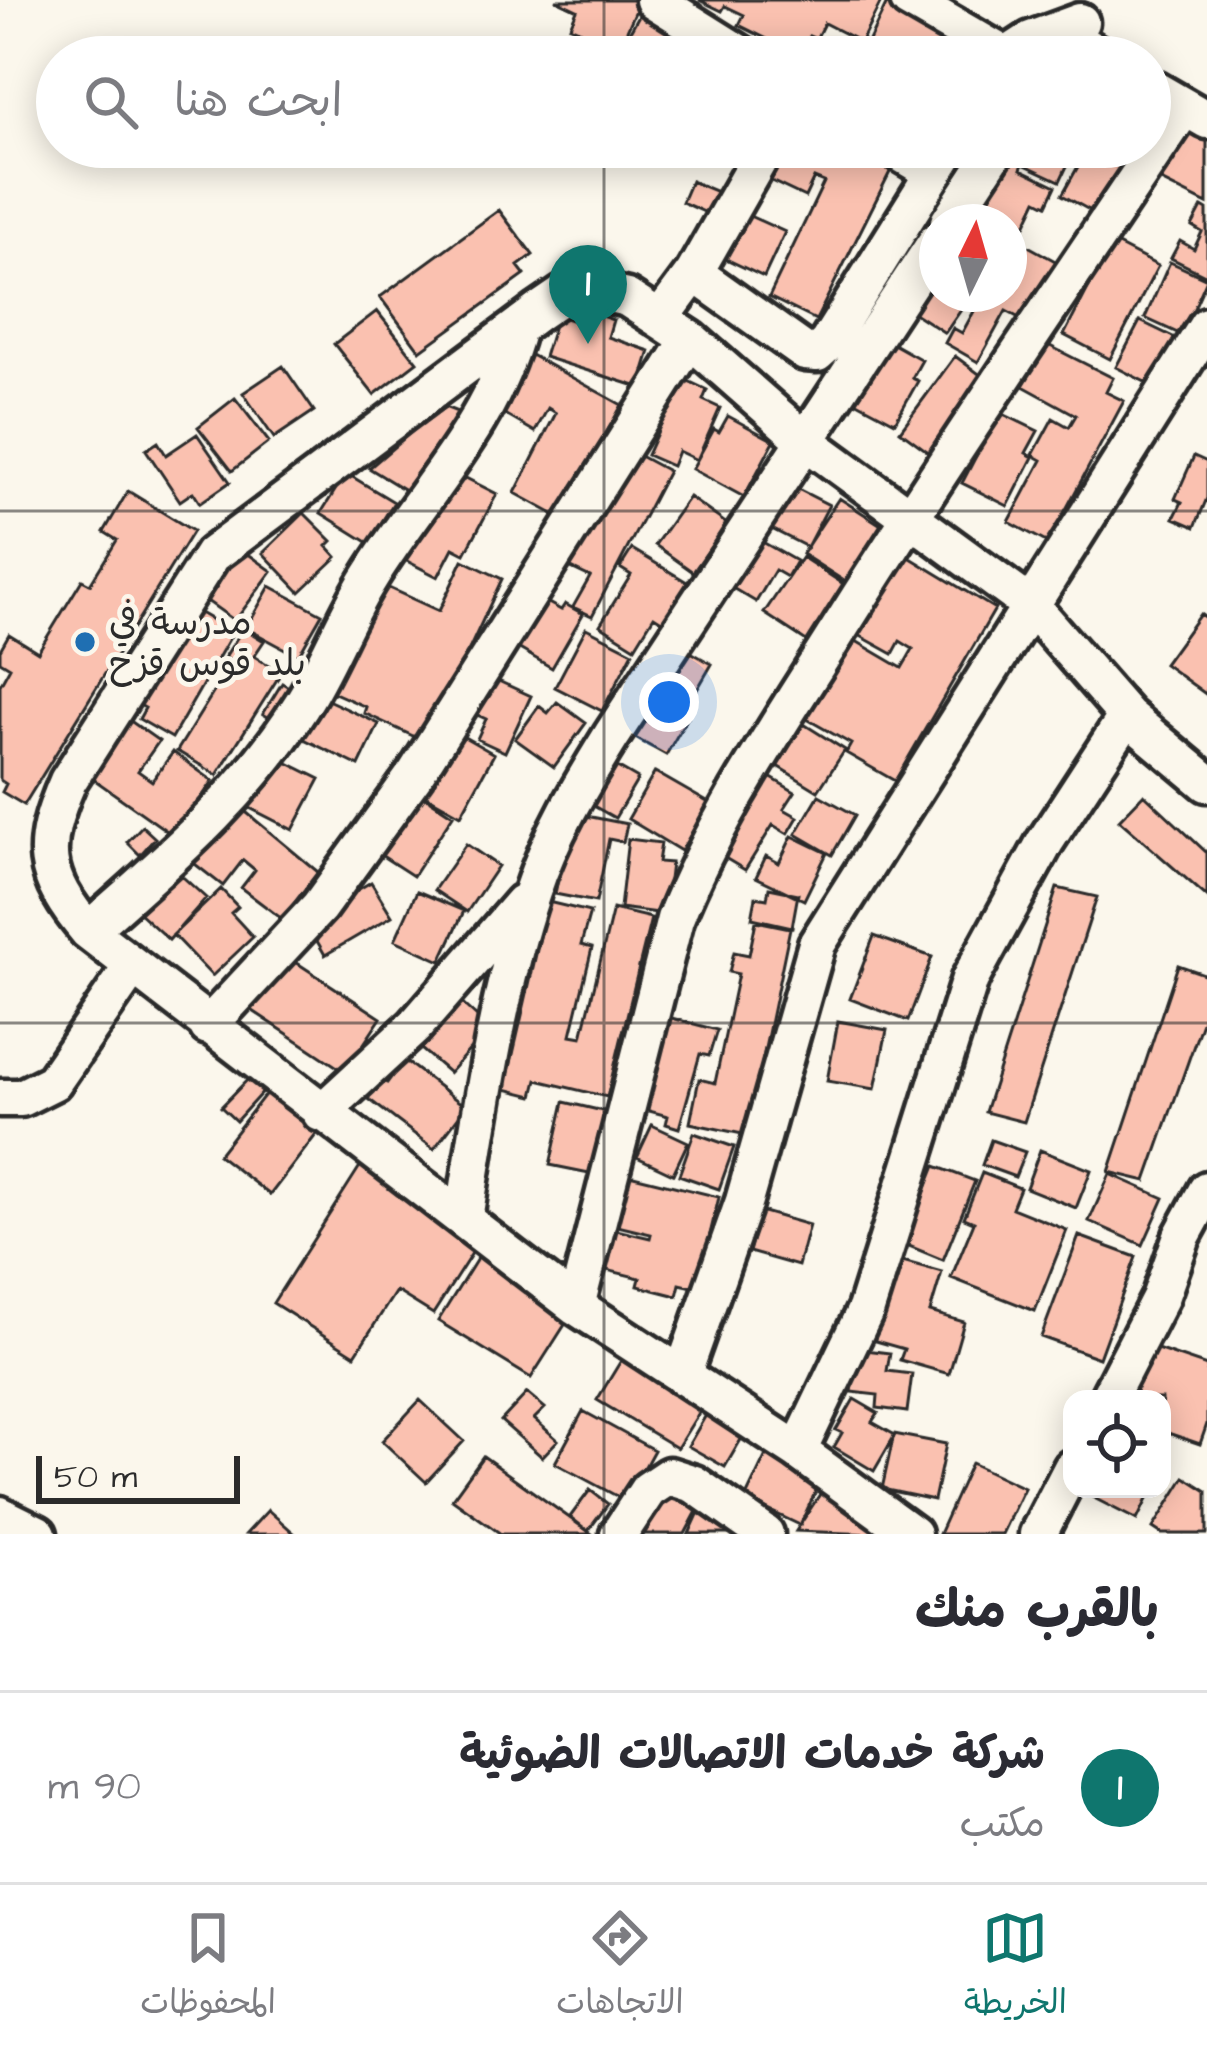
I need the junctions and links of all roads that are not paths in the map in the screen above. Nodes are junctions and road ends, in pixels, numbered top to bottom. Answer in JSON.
{"nodes":[{"id":1,"x":909,"y":0,"type":"edge"},
{"id":2,"x":659,"y":1,"type":"edge"},
{"id":3,"x":713,"y":36,"type":"edge"},
{"id":4,"x":971,"y":36,"type":"edge"},
{"id":5,"x":1196,"y":114,"type":"edge"},
{"id":6,"x":1171,"y":149,"type":"edge"},
{"id":7,"x":754,"y":168,"type":"edge"},
{"id":8,"x":937,"y":168,"type":"edge"},
{"id":9,"x":985,"y":168,"type":"edge"},
{"id":10,"x":1158,"y":168,"type":"edge"},
{"id":11,"x":962,"y":204,"type":"edge"},
{"id":12,"x":919,"y":269,"type":"edge"},
{"id":13,"x":694,"y":273,"type":"junction"},
{"id":14,"x":1207,"y":326,"type":"edge"},
{"id":15,"x":518,"y":328,"type":"junction"},
{"id":16,"x":675,"y":329,"type":"junction"},
{"id":17,"x":807,"y":442,"type":"junction"},
{"id":18,"x":908,"y":519,"type":"junction"},
{"id":19,"x":1030,"y":605,"type":"junction"},
{"id":20,"x":1127,"y":716,"type":"junction"},
{"id":21,"x":1207,"y":783,"type":"edge"},
{"id":22,"x":532,"y":891,"type":"junction"},
{"id":23,"x":88,"y":931,"type":"junction"},
{"id":24,"x":132,"y":967,"type":"junction"},
{"id":25,"x":208,"y":1026,"type":"junction"},
{"id":26,"x":0,"y":1098,"type":"edge"},
{"id":27,"x":321,"y":1113,"type":"junction"},
{"id":28,"x":1207,"y":1190,"type":"edge"},
{"id":29,"x":464,"y":1219,"type":"junction"},
{"id":30,"x":1194,"y":1246,"type":"edge"},
{"id":31,"x":576,"y":1306,"type":"junction"},
{"id":32,"x":682,"y":1376,"type":"junction"},
{"id":33,"x":1113,"y":1390,"type":"edge"},
{"id":34,"x":798,"y":1450,"type":"junction"},
{"id":35,"x":1063,"y":1485,"type":"edge"},
{"id":36,"x":0,"y":1515,"type":"edge"},
{"id":37,"x":38,"y":1534,"type":"edge"},
{"id":38,"x":619,"y":1534,"type":"edge"},
{"id":39,"x":765,"y":1534,"type":"edge"},
{"id":40,"x":912,"y":1534,"type":"edge"},
{"id":41,"x":1038,"y":1534,"type":"edge"}],
"edges":[{"from":1,"to":4,"type":"street"},
{"from":2,"to":3,"type":"street"},
{"from":5,"to":6,"type":"street"},
{"from":7,"to":13,"type":"street"},
{"from":8,"to":13,"type":"street"},
{"from":9,"to":11,"type":"street"},
{"from":10,"to":18,"type":"street"},
{"from":12,"to":17,"type":"street"},
{"from":13,"to":16,"type":"street"},
{"from":14,"to":19,"type":"street"},
{"from":15,"to":16,"type":"street"},
{"from":15,"to":23,"type":"street"},
{"from":15,"to":23,"type":"street"},
{"from":16,"to":17,"type":"street"},
{"from":16,"to":25,"type":"street"},
{"from":17,"to":18,"type":"street"},
{"from":17,"to":22,"type":"street"},
{"from":18,"to":19,"type":"street"},
{"from":18,"to":31,"type":"street"},
{"from":19,"to":20,"type":"street"},
{"from":19,"to":32,"type":"street"},
{"from":20,"to":21,"type":"street"},
{"from":20,"to":34,"type":"street"},
{"from":22,"to":27,"type":"street"},
{"from":22,"to":29,"type":"street"},
{"from":23,"to":24,"type":"street"},
{"from":24,"to":25,"type":"street"},
{"from":24,"to":26,"type":"street"},
{"from":25,"to":27,"type":"street"},
{"from":27,"to":29,"type":"street"},
{"from":28,"to":30,"type":"street"},
{"from":29,"to":31,"type":"street"},
{"from":30,"to":33,"type":"street"},
{"from":31,"to":32,"type":"street"},
{"from":32,"to":34,"type":"street"},
{"from":34,"to":40,"type":"street"},
{"from":35,"to":41,"type":"street"},
{"from":36,"to":37,"type":"street"},
{"from":38,"to":39,"type":"street"}]}
